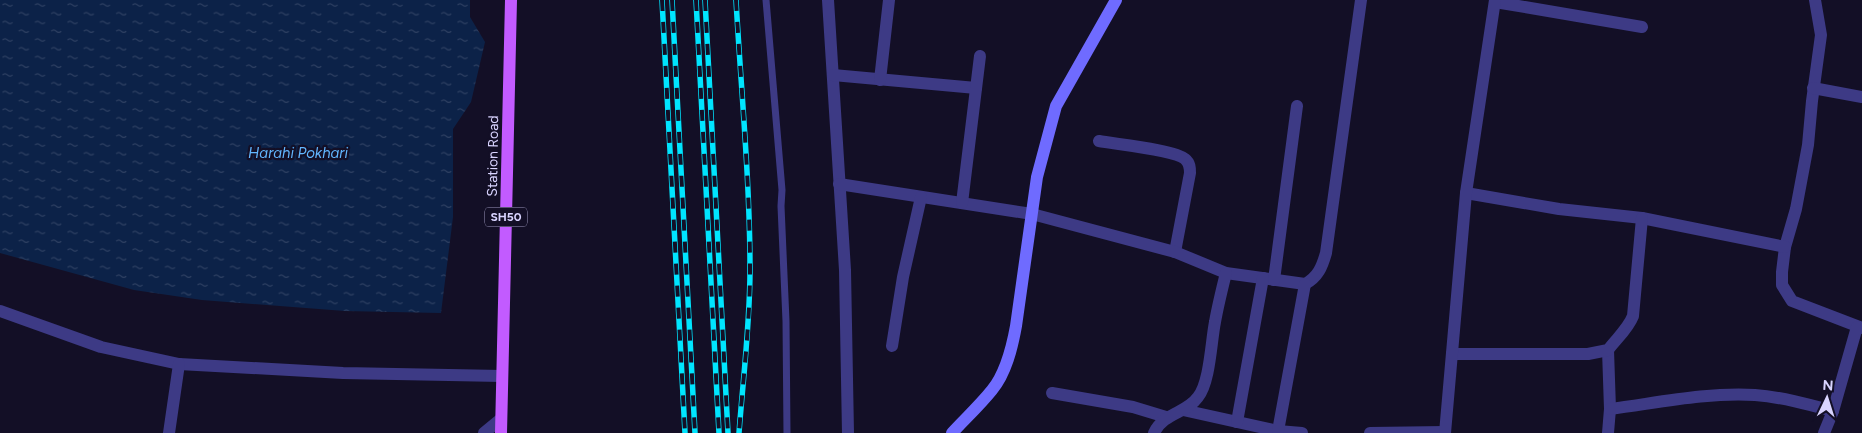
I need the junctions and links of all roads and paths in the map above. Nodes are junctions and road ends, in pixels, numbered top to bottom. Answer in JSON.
{"nodes":[{"id":1,"x":511,"y":0,"type":"edge"},
{"id":2,"x":766,"y":0,"type":"edge"},
{"id":3,"x":828,"y":0,"type":"edge"},
{"id":4,"x":889,"y":0,"type":"edge"},
{"id":5,"x":1116,"y":0,"type":"edge"},
{"id":6,"x":1361,"y":0,"type":"edge"},
{"id":7,"x":1815,"y":0,"type":"edge"},
{"id":8,"x":1495,"y":1,"type":"edge"},
{"id":9,"x":1642,"y":27,"type":"dead end"},
{"id":10,"x":980,"y":56,"type":"dead end"},
{"id":11,"x":833,"y":75,"type":"junction"},
{"id":12,"x":880,"y":80,"type":"junction"},
{"id":13,"x":976,"y":88,"type":"junction"},
{"id":14,"x":1813,"y":88,"type":"junction"},
{"id":15,"x":1862,"y":97,"type":"edge"},
{"id":16,"x":1297,"y":106,"type":"dead end"},
{"id":17,"x":1099,"y":141,"type":"dead end"},
{"id":18,"x":840,"y":184,"type":"junction"},
{"id":19,"x":1466,"y":194,"type":"junction"},
{"id":20,"x":921,"y":197,"type":"junction"},
{"id":21,"x":962,"y":203,"type":"junction"},
{"id":22,"x":1032,"y":214,"type":"junction"},
{"id":23,"x":1642,"y":218,"type":"junction"},
{"id":24,"x":1785,"y":247,"type":"junction"},
{"id":25,"x":1175,"y":252,"type":"junction"},
{"id":26,"x":1226,"y":273,"type":"junction"},
{"id":27,"x":1268,"y":279,"type":"junction"},
{"id":28,"x":1305,"y":284,"type":"junction"},
{"id":29,"x":0,"y":311,"type":"edge"},
{"id":30,"x":1859,"y":328,"type":"edge"},
{"id":31,"x":892,"y":346,"type":"dead end"},
{"id":32,"x":1608,"y":350,"type":"junction"},
{"id":33,"x":1452,"y":354,"type":"junction"},
{"id":34,"x":180,"y":364,"type":"junction"},
{"id":35,"x":502,"y":376,"type":"junction"},
{"id":36,"x":1052,"y":393,"type":"dead end"},
{"id":37,"x":1610,"y":409,"type":"junction"},
{"id":38,"x":1183,"y":410,"type":"junction"},
{"id":39,"x":1833,"y":411,"type":"junction"},
{"id":40,"x":1166,"y":417,"type":"junction"},
{"id":41,"x":501,"y":419,"type":"junction"},
{"id":42,"x":1237,"y":422,"type":"junction"},
{"id":43,"x":1278,"y":431,"type":"junction"},
{"id":44,"x":1445,"y":432,"type":"edge"},
{"id":45,"x":169,"y":433,"type":"edge"},
{"id":46,"x":484,"y":433,"type":"edge"},
{"id":47,"x":501,"y":433,"type":"edge"},
{"id":48,"x":787,"y":433,"type":"edge"},
{"id":49,"x":848,"y":433,"type":"edge"},
{"id":50,"x":952,"y":433,"type":"edge"},
{"id":51,"x":1154,"y":433,"type":"edge"},
{"id":52,"x":1302,"y":433,"type":"edge"},
{"id":53,"x":1370,"y":433,"type":"edge"},
{"id":54,"x":1608,"y":433,"type":"edge"},
{"id":55,"x":1824,"y":433,"type":"edge"}],
"edges":[{"from":1,"to":35,"type":"main road","name":"Station Road","number":"SH50"},
{"from":2,"to":48,"type":"lane"},
{"from":3,"to":11,"type":"street"},
{"from":4,"to":12,"type":"street"},
{"from":5,"to":22,"type":"main road"},
{"from":6,"to":28,"type":"street"},
{"from":7,"to":14,"type":"street"},
{"from":8,"to":9,"type":"street"},
{"from":8,"to":19,"type":"street"},
{"from":10,"to":13,"type":"street"},
{"from":11,"to":12,"type":"street"},
{"from":11,"to":18,"type":"street"},
{"from":12,"to":13,"type":"street"},
{"from":13,"to":21,"type":"street"},
{"from":14,"to":15,"type":"street"},
{"from":14,"to":24,"type":"street"},
{"from":16,"to":27,"type":"street"},
{"from":17,"to":25,"type":"street"},
{"from":18,"to":20,"type":"street"},
{"from":18,"to":49,"type":"street"},
{"from":19,"to":23,"type":"street"},
{"from":19,"to":33,"type":"street"},
{"from":20,"to":21,"type":"street"},
{"from":20,"to":31,"type":"street"},
{"from":21,"to":22,"type":"street"},
{"from":22,"to":25,"type":"street"},
{"from":22,"to":50,"type":"main road"},
{"from":23,"to":24,"type":"street"},
{"from":23,"to":32,"type":"street"},
{"from":24,"to":30,"type":"street"},
{"from":25,"to":26,"type":"street"},
{"from":26,"to":27,"type":"street"},
{"from":26,"to":38,"type":"street"},
{"from":27,"to":28,"type":"street"},
{"from":27,"to":42,"type":"street"},
{"from":28,"to":43,"type":"street"},
{"from":29,"to":34,"type":"street"},
{"from":30,"to":39,"type":"street"},
{"from":32,"to":33,"type":"street"},
{"from":32,"to":37,"type":"street"},
{"from":33,"to":44,"type":"street"},
{"from":34,"to":35,"type":"street"},
{"from":34,"to":45,"type":"street"},
{"from":35,"to":41,"type":"main road","name":"Station Road","number":"SH50"},
{"from":36,"to":40,"type":"street"},
{"from":37,"to":39,"type":"street"},
{"from":37,"to":54,"type":"street"},
{"from":38,"to":40,"type":"street"},
{"from":38,"to":42,"type":"street"},
{"from":39,"to":55,"type":"street"},
{"from":40,"to":51,"type":"street"},
{"from":41,"to":46,"type":"street"},
{"from":41,"to":47,"type":"main road","name":"Station Road","number":"SH50"},
{"from":42,"to":43,"type":"street"},
{"from":43,"to":52,"type":"street"},
{"from":44,"to":53,"type":"street"}]}
